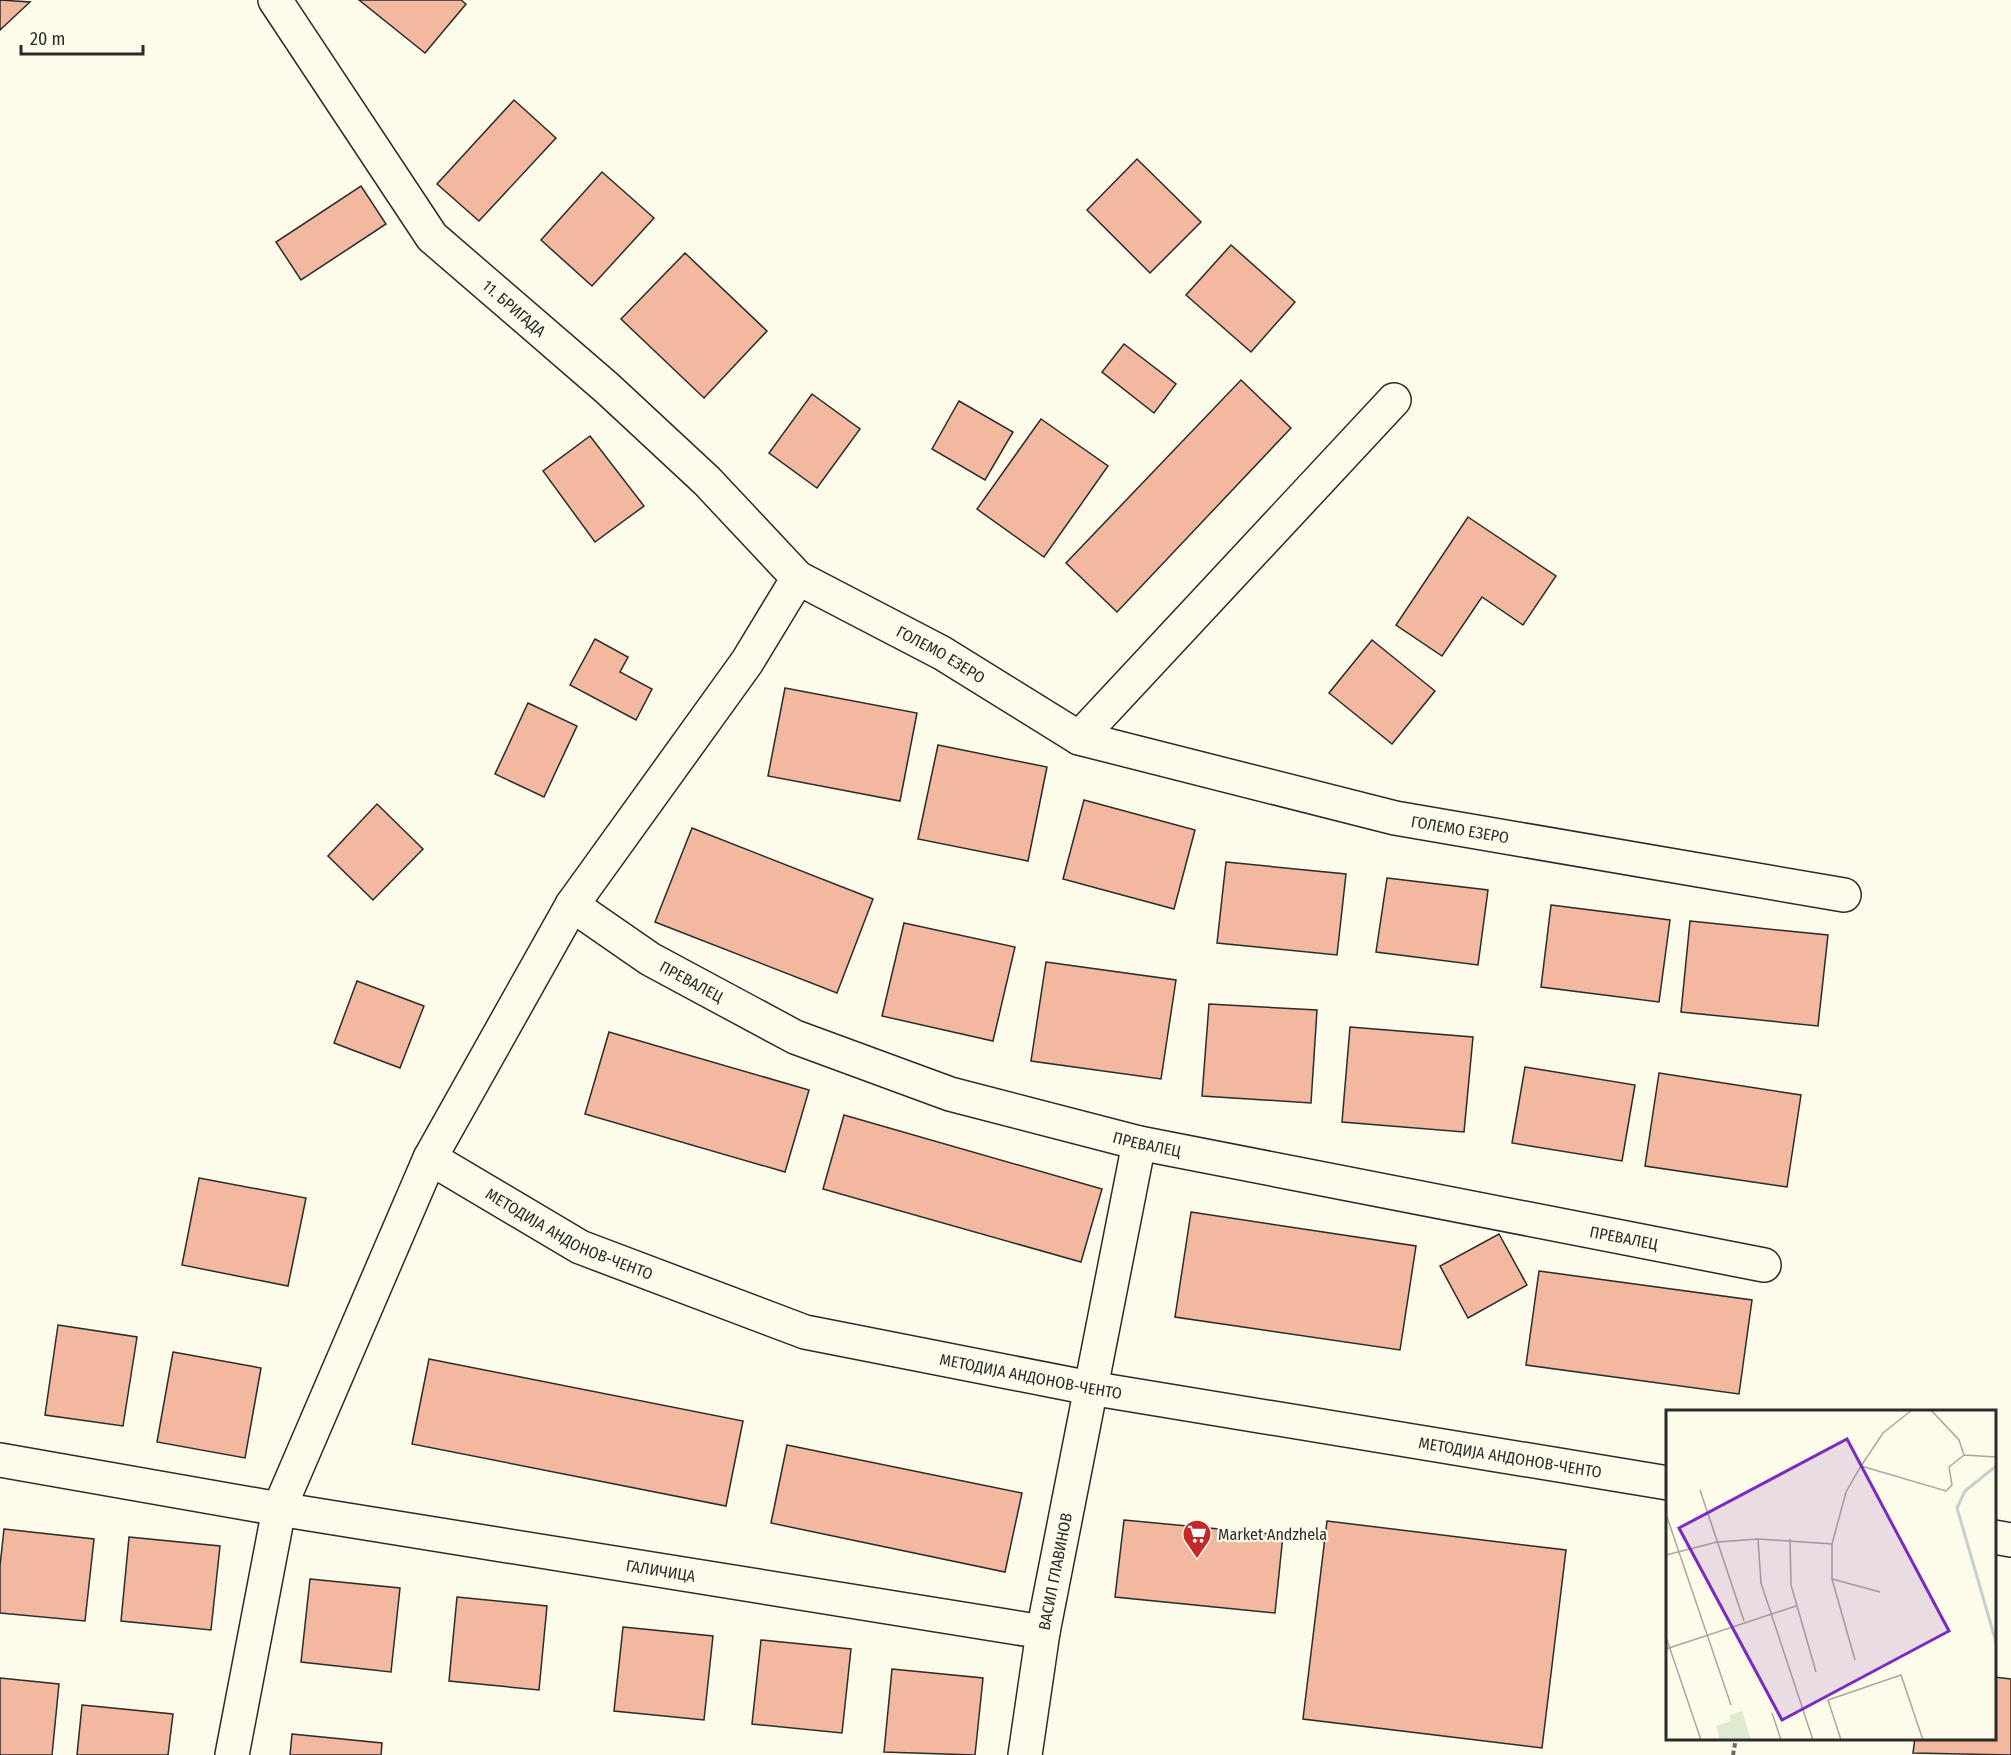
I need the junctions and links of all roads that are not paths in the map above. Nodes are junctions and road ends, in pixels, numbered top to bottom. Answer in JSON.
{"nodes":[{"id":1,"x":281,"y":3,"type":"edge"},
{"id":2,"x":1395,"y":400,"type":"dead end"},
{"id":3,"x":798,"y":578,"type":"junction"},
{"id":4,"x":1079,"y":738,"type":"junction"},
{"id":5,"x":1844,"y":895,"type":"dead end"},
{"id":6,"x":572,"y":905,"type":"junction"},
{"id":7,"x":1139,"y":1143,"type":"junction"},
{"id":8,"x":430,"y":1158,"type":"junction"},
{"id":9,"x":1764,"y":1265,"type":"dead end"},
{"id":10,"x":1090,"y":1388,"type":"junction"},
{"id":11,"x":0,"y":1460,"type":"edge"},
{"id":12,"x":1666,"y":1483,"type":"edge"},
{"id":13,"x":279,"y":1509,"type":"junction"},
{"id":14,"x":1996,"y":1537,"type":"edge"},
{"id":15,"x":2011,"y":1539,"type":"edge"},
{"id":16,"x":1043,"y":1632,"type":"junction"},
{"id":17,"x":232,"y":1755,"type":"edge"},
{"id":18,"x":1024,"y":1755,"type":"edge"}],
"edges":[{"from":1,"to":3,"type":"street","name":"11. БРИГАДА"},
{"from":2,"to":4,"type":"street"},
{"from":3,"to":4,"type":"street","name":"ГОЛЕМО ЕЗЕРО"},
{"from":3,"to":6,"type":"street"},
{"from":4,"to":5,"type":"street","name":"ГОЛЕМО ЕЗЕРО"},
{"from":6,"to":7,"type":"street","name":"ПРЕВАЛЕЦ"},
{"from":6,"to":8,"type":"street"},
{"from":7,"to":9,"type":"street","name":"ПРЕВАЛЕЦ"},
{"from":7,"to":10,"type":"street","name":"ВАСИЛ ГЛАВИНОВ"},
{"from":8,"to":10,"type":"street","name":"МЕТОДИЈА АНДОНОВ-ЧЕНТО"},
{"from":8,"to":13,"type":"street"},
{"from":10,"to":12,"type":"street","name":"МЕТОДИЈА АНДОНОВ-ЧЕНТО"},
{"from":10,"to":16,"type":"street","name":"ВАСИЛ ГЛАВИНОВ"},
{"from":11,"to":13,"type":"street","name":"ГАЛИЧИЦА"},
{"from":13,"to":16,"type":"street","name":"ГАЛИЧИЦА"},
{"from":13,"to":17,"type":"street"},
{"from":14,"to":15,"type":"street"},
{"from":16,"to":18,"type":"street","name":"ВАСИЛ ГЛАВИНОВ"}]}
